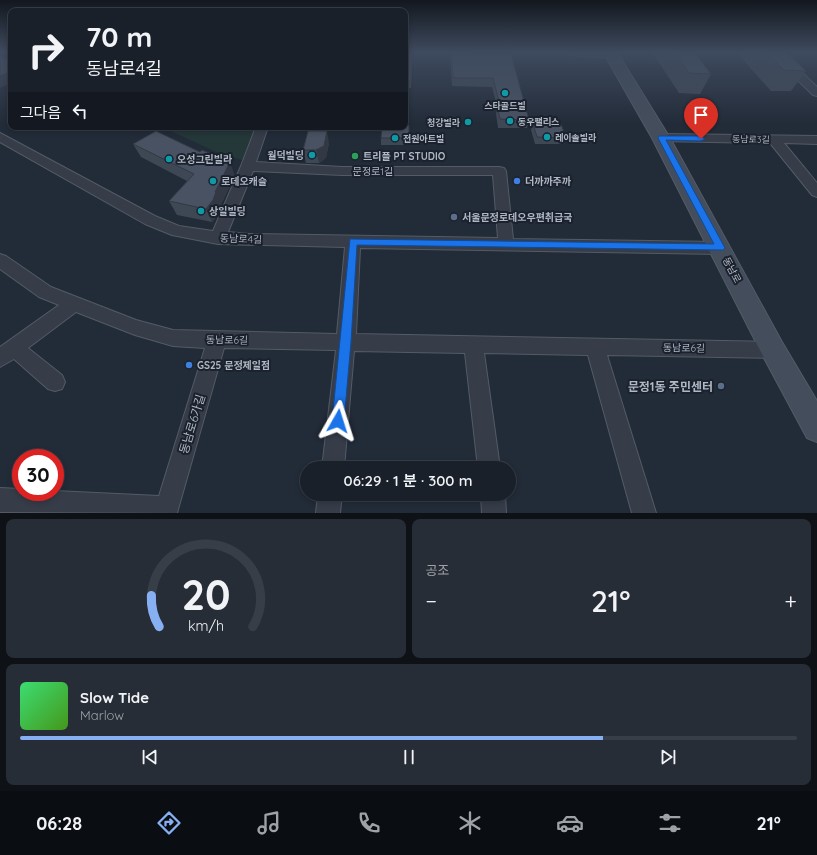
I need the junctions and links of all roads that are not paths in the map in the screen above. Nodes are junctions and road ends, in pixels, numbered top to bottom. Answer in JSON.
{"nodes":[{"id":1,"x":624,"y":76,"type":"edge"},
{"id":2,"x":799,"y":76,"type":"edge"},
{"id":3,"x":817,"y":93,"type":"edge"},
{"id":4,"x":261,"y":130,"type":"edge"},
{"id":5,"x":0,"y":137,"type":"edge"},
{"id":6,"x":661,"y":138,"type":"junction"},
{"id":7,"x":774,"y":140,"type":"junction"},
{"id":8,"x":817,"y":140,"type":"edge"},
{"id":9,"x":248,"y":166,"type":"junction"},
{"id":10,"x":817,"y":192,"type":"edge"},
{"id":11,"x":218,"y":238,"type":"junction"},
{"id":12,"x":353,"y":242,"type":"junction"},
{"id":13,"x":506,"y":244,"type":"junction"},
{"id":14,"x":720,"y":248,"type":"junction"},
{"id":15,"x":0,"y":260,"type":"edge"},
{"id":16,"x":73,"y":304,"type":"junction"},
{"id":17,"x":218,"y":340,"type":"junction"},
{"id":18,"x":346,"y":342,"type":"junction"},
{"id":19,"x":473,"y":344,"type":"junction"},
{"id":20,"x":595,"y":346,"type":"junction"},
{"id":21,"x":773,"y":350,"type":"junction"},
{"id":22,"x":7,"y":352,"type":"edge"},
{"id":23,"x":55,"y":382,"type":"dead end"},
{"id":24,"x":817,"y":428,"type":"edge"},
{"id":25,"x":334,"y":461,"type":"edge"},
{"id":26,"x":488,"y":461,"type":"edge"},
{"id":27,"x":0,"y":500,"type":"edge"},
{"id":28,"x":329,"y":501,"type":"edge"},
{"id":29,"x":493,"y":501,"type":"edge"},
{"id":30,"x":50,"y":508,"type":"edge"},
{"id":31,"x":166,"y":510,"type":"edge"},
{"id":32,"x":328,"y":513,"type":"edge"},
{"id":33,"x":494,"y":513,"type":"edge"},
{"id":34,"x":644,"y":513,"type":"edge"}],
"edges":[{"from":1,"to":6,"type":"main road","name":"동남로"},
{"from":2,"to":3,"type":"street"},
{"from":4,"to":9,"type":"street"},
{"from":5,"to":11,"type":"street","name":"동남로4길"},
{"from":6,"to":7,"type":"street","name":"동남로3길"},
{"from":6,"to":14,"type":"main road","name":"동남로"},
{"from":7,"to":8,"type":"street","name":"동남로3길"},
{"from":7,"to":10,"type":"street"},
{"from":9,"to":11,"type":"street"},
{"from":9,"to":13,"type":"street","name":"문정로1길"},
{"from":11,"to":12,"type":"street","name":"동남로4길"},
{"from":12,"to":13,"type":"street","name":"동남로4길"},
{"from":12,"to":18,"type":"street"},
{"from":13,"to":14,"type":"street","name":"동남로4길"},
{"from":14,"to":21,"type":"main road","name":"동남로"},
{"from":15,"to":16,"type":"street","name":"동남로6길"},
{"from":16,"to":17,"type":"street","name":"동남로6길"},
{"from":16,"to":22,"type":"street"},
{"from":17,"to":18,"type":"street","name":"동남로6길"},
{"from":17,"to":31,"type":"street","name":"동남로6가길"},
{"from":18,"to":19,"type":"street","name":"동남로6길"},
{"from":18,"to":25,"type":"street"},
{"from":19,"to":20,"type":"street","name":"동남로6길"},
{"from":19,"to":26,"type":"street"},
{"from":20,"to":21,"type":"street","name":"동남로6길"},
{"from":20,"to":34,"type":"street"},
{"from":21,"to":24,"type":"main road","name":"동남로"},
{"from":22,"to":23,"type":"street"},
{"from":27,"to":30,"type":"street","name":"동남로6가길"},
{"from":28,"to":32,"type":"street"},
{"from":29,"to":33,"type":"street"},
{"from":30,"to":31,"type":"street","name":"동남로6가길"}]}
